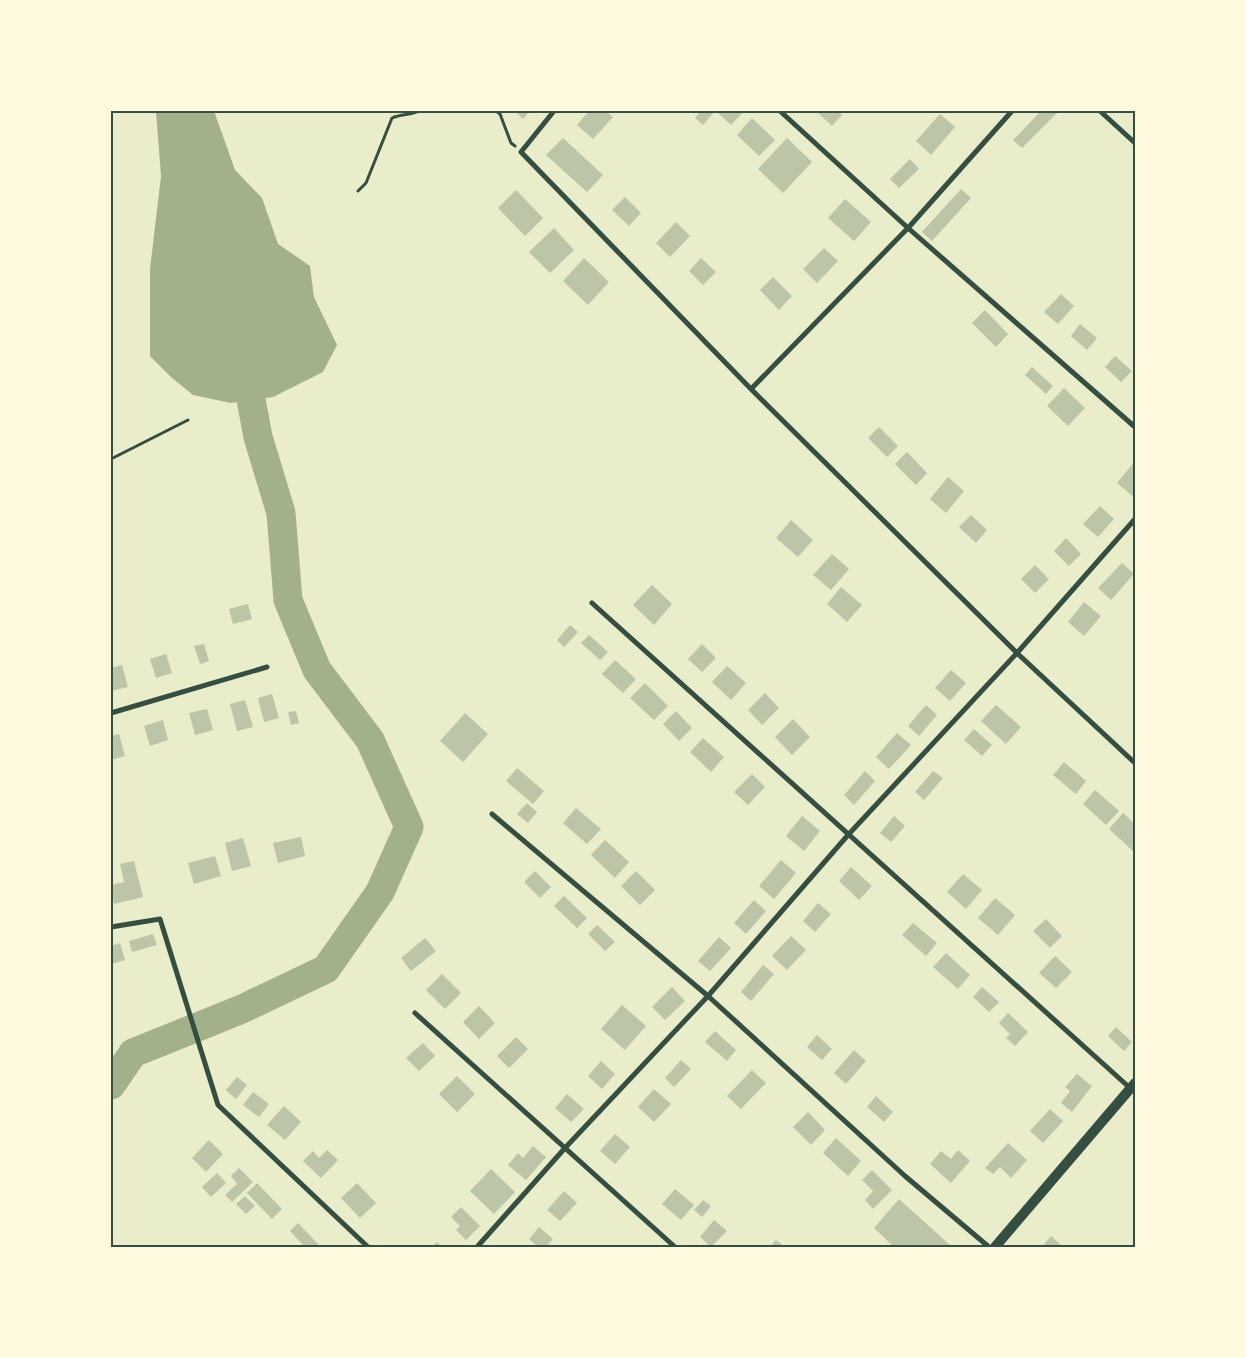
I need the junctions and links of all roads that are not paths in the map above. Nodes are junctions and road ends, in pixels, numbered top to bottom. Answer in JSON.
{"nodes":[{"id":1,"x":554,"y":111,"type":"edge"},
{"id":2,"x":780,"y":111,"type":"edge"},
{"id":3,"x":1012,"y":111,"type":"edge"},
{"id":4,"x":1100,"y":111,"type":"edge"},
{"id":5,"x":1135,"y":143,"type":"edge"},
{"id":6,"x":908,"y":228,"type":"junction"},
{"id":7,"x":751,"y":389,"type":"junction"},
{"id":8,"x":1135,"y":427,"type":"edge"},
{"id":9,"x":1135,"y":519,"type":"edge"},
{"id":10,"x":592,"y":603,"type":"dead end"},
{"id":11,"x":1017,"y":653,"type":"junction"},
{"id":12,"x":267,"y":667,"type":"dead end"},
{"id":13,"x":111,"y":713,"type":"edge"},
{"id":14,"x":1135,"y":764,"type":"edge"},
{"id":15,"x":492,"y":814,"type":"dead end"},
{"id":16,"x":848,"y":835,"type":"junction"},
{"id":17,"x":111,"y":927,"type":"edge"},
{"id":18,"x":708,"y":996,"type":"junction"},
{"id":19,"x":415,"y":1013,"type":"dead end"},
{"id":20,"x":1132,"y":1085,"type":"edge"},
{"id":21,"x":564,"y":1148,"type":"junction"},
{"id":22,"x":368,"y":1247,"type":"edge"},
{"id":23,"x":477,"y":1247,"type":"edge"},
{"id":24,"x":675,"y":1247,"type":"edge"},
{"id":25,"x":989,"y":1247,"type":"edge"},
{"id":26,"x":995,"y":1247,"type":"edge"}],
"edges":[{"from":1,"to":7,"type":"street"},
{"from":2,"to":6,"type":"street"},
{"from":3,"to":6,"type":"street"},
{"from":4,"to":5,"type":"street"},
{"from":6,"to":7,"type":"street"},
{"from":6,"to":8,"type":"street"},
{"from":7,"to":11,"type":"street"},
{"from":9,"to":11,"type":"street"},
{"from":10,"to":16,"type":"street"},
{"from":11,"to":14,"type":"street"},
{"from":11,"to":16,"type":"street"},
{"from":12,"to":13,"type":"street"},
{"from":15,"to":18,"type":"street"},
{"from":16,"to":18,"type":"street"},
{"from":16,"to":20,"type":"street"},
{"from":17,"to":22,"type":"street"},
{"from":18,"to":21,"type":"street"},
{"from":18,"to":25,"type":"street"},
{"from":19,"to":21,"type":"street"},
{"from":20,"to":26,"type":"main road"},
{"from":21,"to":23,"type":"street"},
{"from":21,"to":24,"type":"street"}]}
